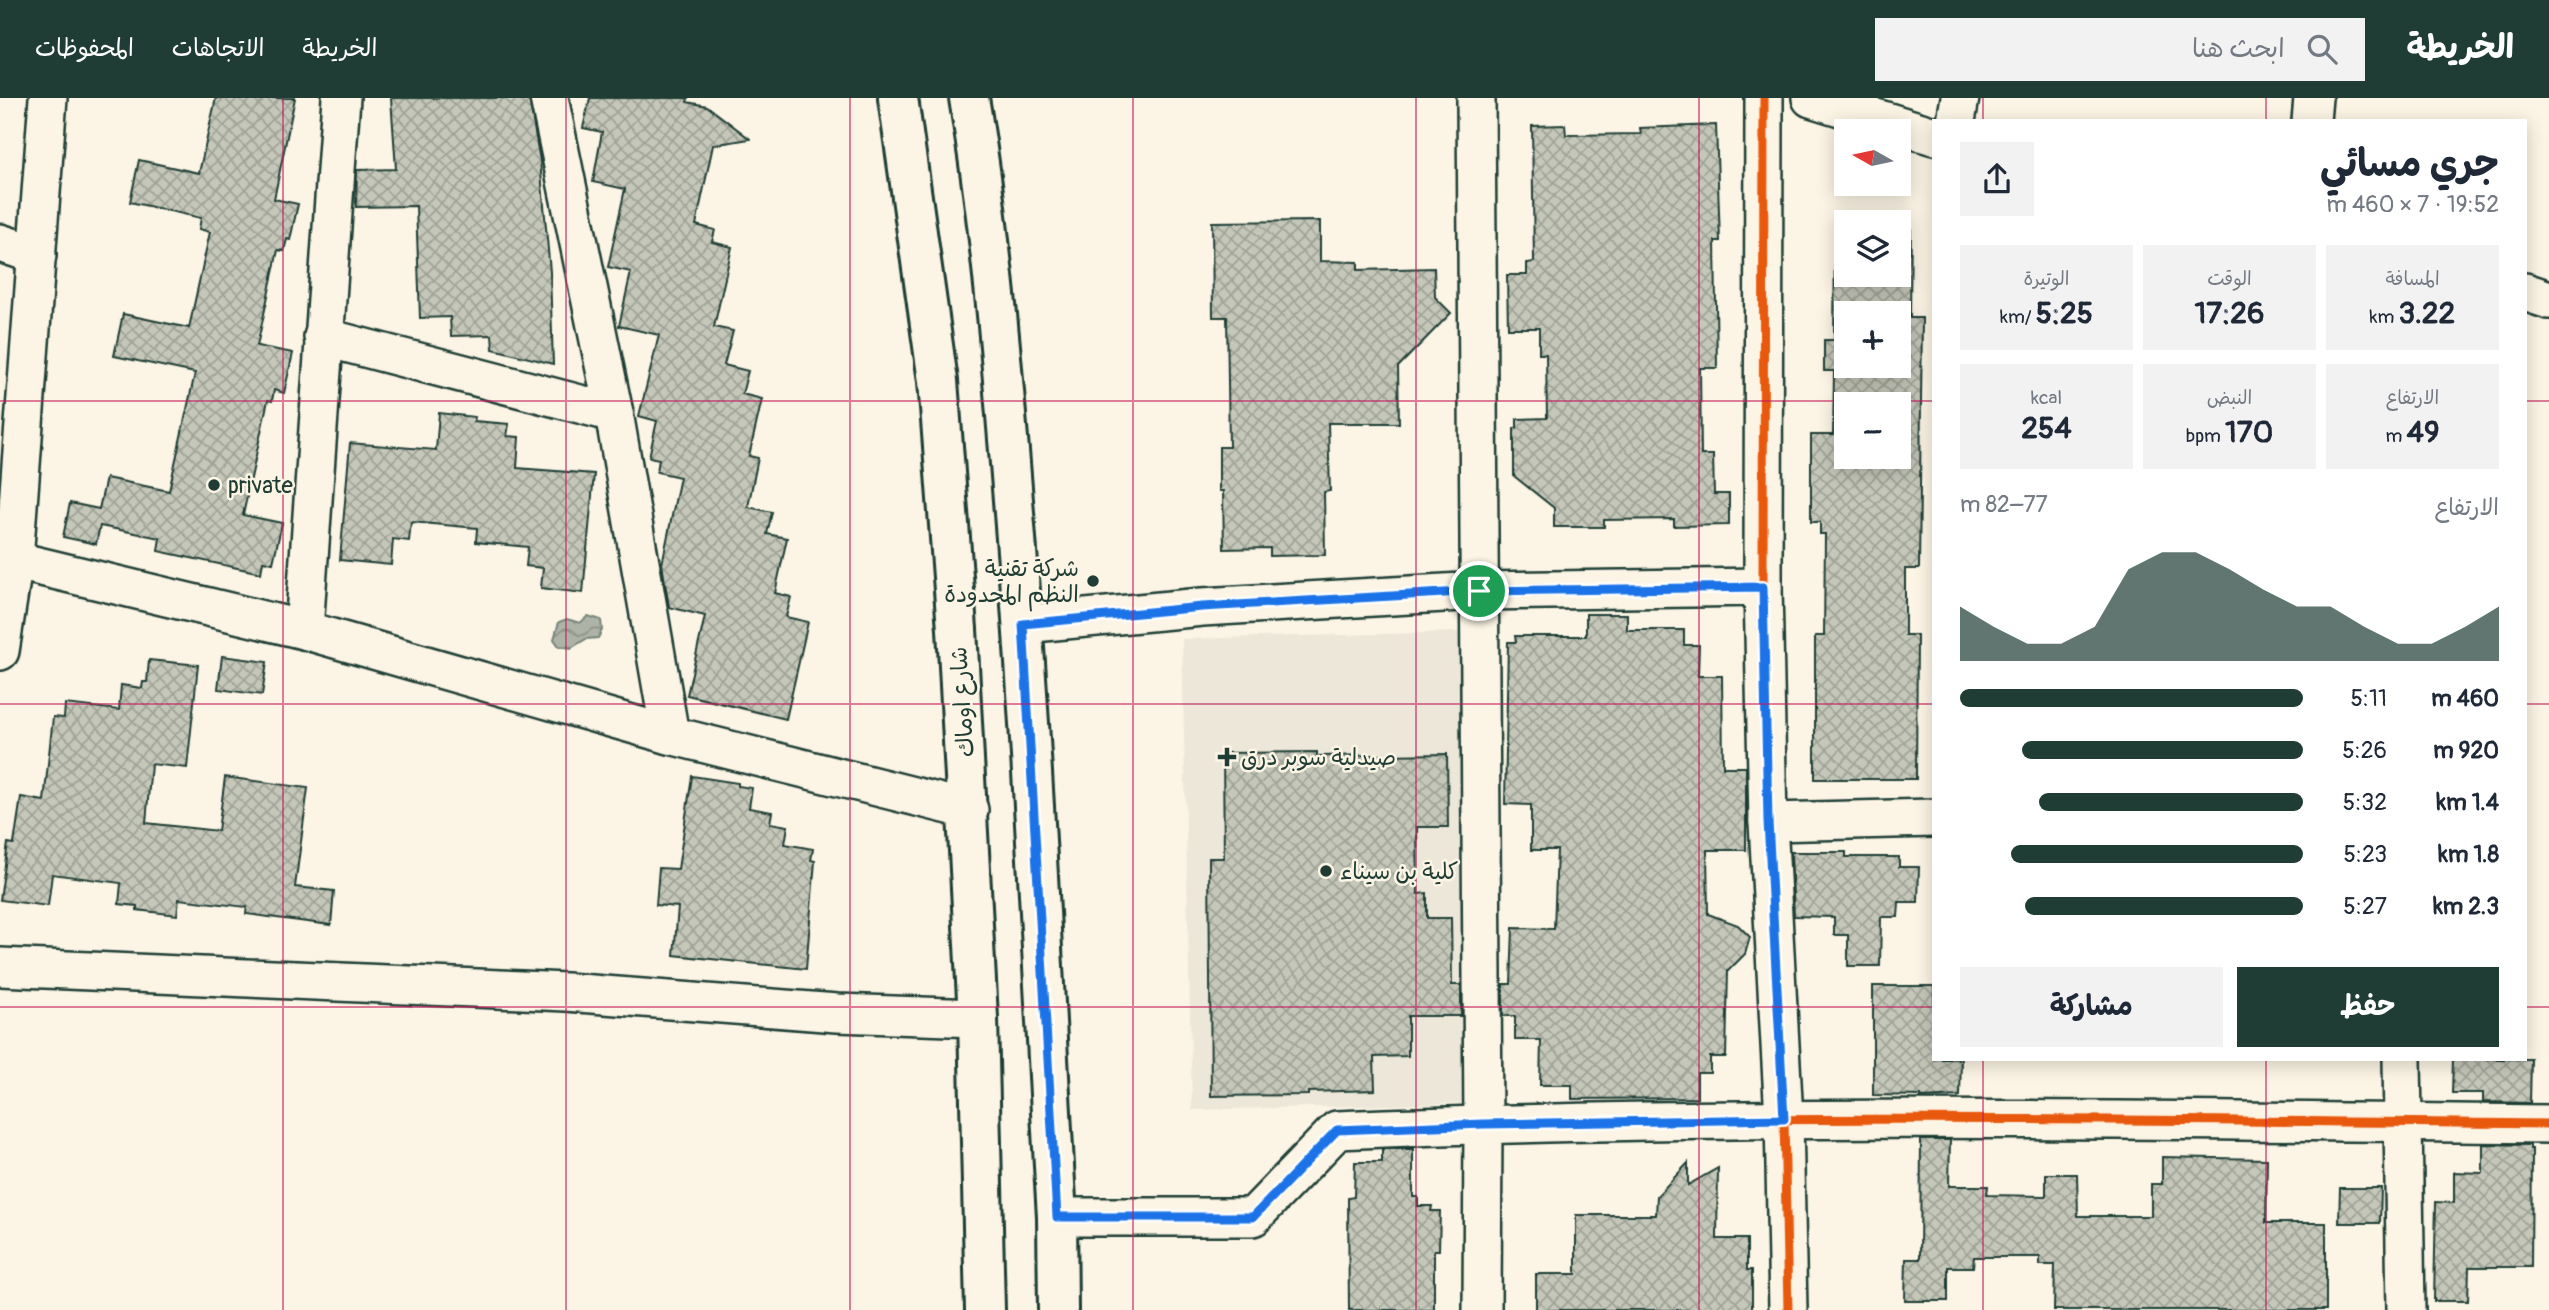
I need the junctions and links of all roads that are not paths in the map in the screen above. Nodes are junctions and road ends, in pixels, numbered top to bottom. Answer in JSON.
{"nodes":[{"id":1,"x":48,"y":98,"type":"edge"},
{"id":2,"x":341,"y":98,"type":"edge"},
{"id":3,"x":549,"y":98,"type":"edge"},
{"id":4,"x":898,"y":98,"type":"edge"},
{"id":5,"x":969,"y":98,"type":"edge"},
{"id":6,"x":1476,"y":98,"type":"edge"},
{"id":7,"x":1764,"y":98,"type":"edge"},
{"id":8,"x":1811,"y":98,"type":"edge"},
{"id":9,"x":1959,"y":98,"type":"edge"},
{"id":10,"x":2313,"y":98,"type":"edge"},
{"id":11,"x":1956,"y":119,"type":"edge"},
{"id":12,"x":2311,"y":119,"type":"edge"},
{"id":13,"x":1932,"y":135,"type":"edge"},
{"id":14,"x":0,"y":243,"type":"edge"},
{"id":15,"x":37,"y":255,"type":"junction"},
{"id":16,"x":2527,"y":293,"type":"edge"},
{"id":17,"x":2549,"y":300,"type":"edge"},
{"id":18,"x":323,"y":337,"type":"junction"},
{"id":19,"x":614,"y":413,"type":"junction"},
{"id":20,"x":7,"y":559,"type":"edge"},
{"id":21,"x":1763,"y":587,"type":"junction"},
{"id":22,"x":1479,"y":591,"type":"junction"},
{"id":23,"x":1023,"y":624,"type":"junction"},
{"id":24,"x":304,"y":630,"type":"junction"},
{"id":25,"x":0,"y":651,"type":"edge"},
{"id":26,"x":670,"y":735,"type":"junction"},
{"id":27,"x":969,"y":810,"type":"junction"},
{"id":28,"x":1932,"y":818,"type":"edge"},
{"id":29,"x":1768,"y":821,"type":"junction"},
{"id":30,"x":0,"y":967,"type":"edge"},
{"id":31,"x":978,"y":1018,"type":"junction"},
{"id":32,"x":2402,"y":1061,"type":"edge"},
{"id":33,"x":1784,"y":1119,"type":"junction"},
{"id":34,"x":2402,"y":1123,"type":"junction"},
{"id":35,"x":1483,"y":1124,"type":"junction"},
{"id":36,"x":2549,"y":1124,"type":"edge"},
{"id":37,"x":1057,"y":1217,"type":"junction"},
{"id":38,"x":985,"y":1310,"type":"edge"},
{"id":39,"x":1058,"y":1310,"type":"edge"},
{"id":40,"x":1482,"y":1310,"type":"edge"},
{"id":41,"x":1788,"y":1310,"type":"edge"},
{"id":42,"x":2406,"y":1310,"type":"edge"}],
"edges":[{"from":1,"to":15,"type":"street"},
{"from":2,"to":18,"type":"street"},
{"from":3,"to":19,"type":"street"},
{"from":4,"to":27,"type":"main road","name":"شارع اوماك"},
{"from":5,"to":23,"type":"main road"},
{"from":6,"to":22,"type":"street"},
{"from":7,"to":21,"type":"street"},
{"from":8,"to":13,"type":"street"},
{"from":9,"to":11,"type":"street"},
{"from":10,"to":12,"type":"street"},
{"from":14,"to":15,"type":"street"},
{"from":15,"to":20,"type":"street"},
{"from":16,"to":17,"type":"street"},
{"from":18,"to":19,"type":"street"},
{"from":18,"to":24,"type":"street"},
{"from":19,"to":26,"type":"street"},
{"from":20,"to":24,"type":"street"},
{"from":20,"to":25,"type":"street"},
{"from":21,"to":22,"type":"street"},
{"from":21,"to":29,"type":"street"},
{"from":22,"to":23,"type":"street"},
{"from":22,"to":35,"type":"street"},
{"from":23,"to":37,"type":"main road"},
{"from":24,"to":26,"type":"street"},
{"from":26,"to":27,"type":"street"},
{"from":27,"to":31,"type":"main road","name":"شارع اوماك"},
{"from":28,"to":29,"type":"street"},
{"from":29,"to":33,"type":"street"},
{"from":30,"to":31,"type":"street"},
{"from":31,"to":38,"type":"main road","name":"شارع اوماك"},
{"from":32,"to":34,"type":"street"},
{"from":33,"to":34,"type":"street"},
{"from":33,"to":35,"type":"street"},
{"from":33,"to":41,"type":"street"},
{"from":34,"to":36,"type":"street"},
{"from":34,"to":42,"type":"street"},
{"from":35,"to":37,"type":"street"},
{"from":35,"to":40,"type":"street"},
{"from":37,"to":39,"type":"main road"}]}
